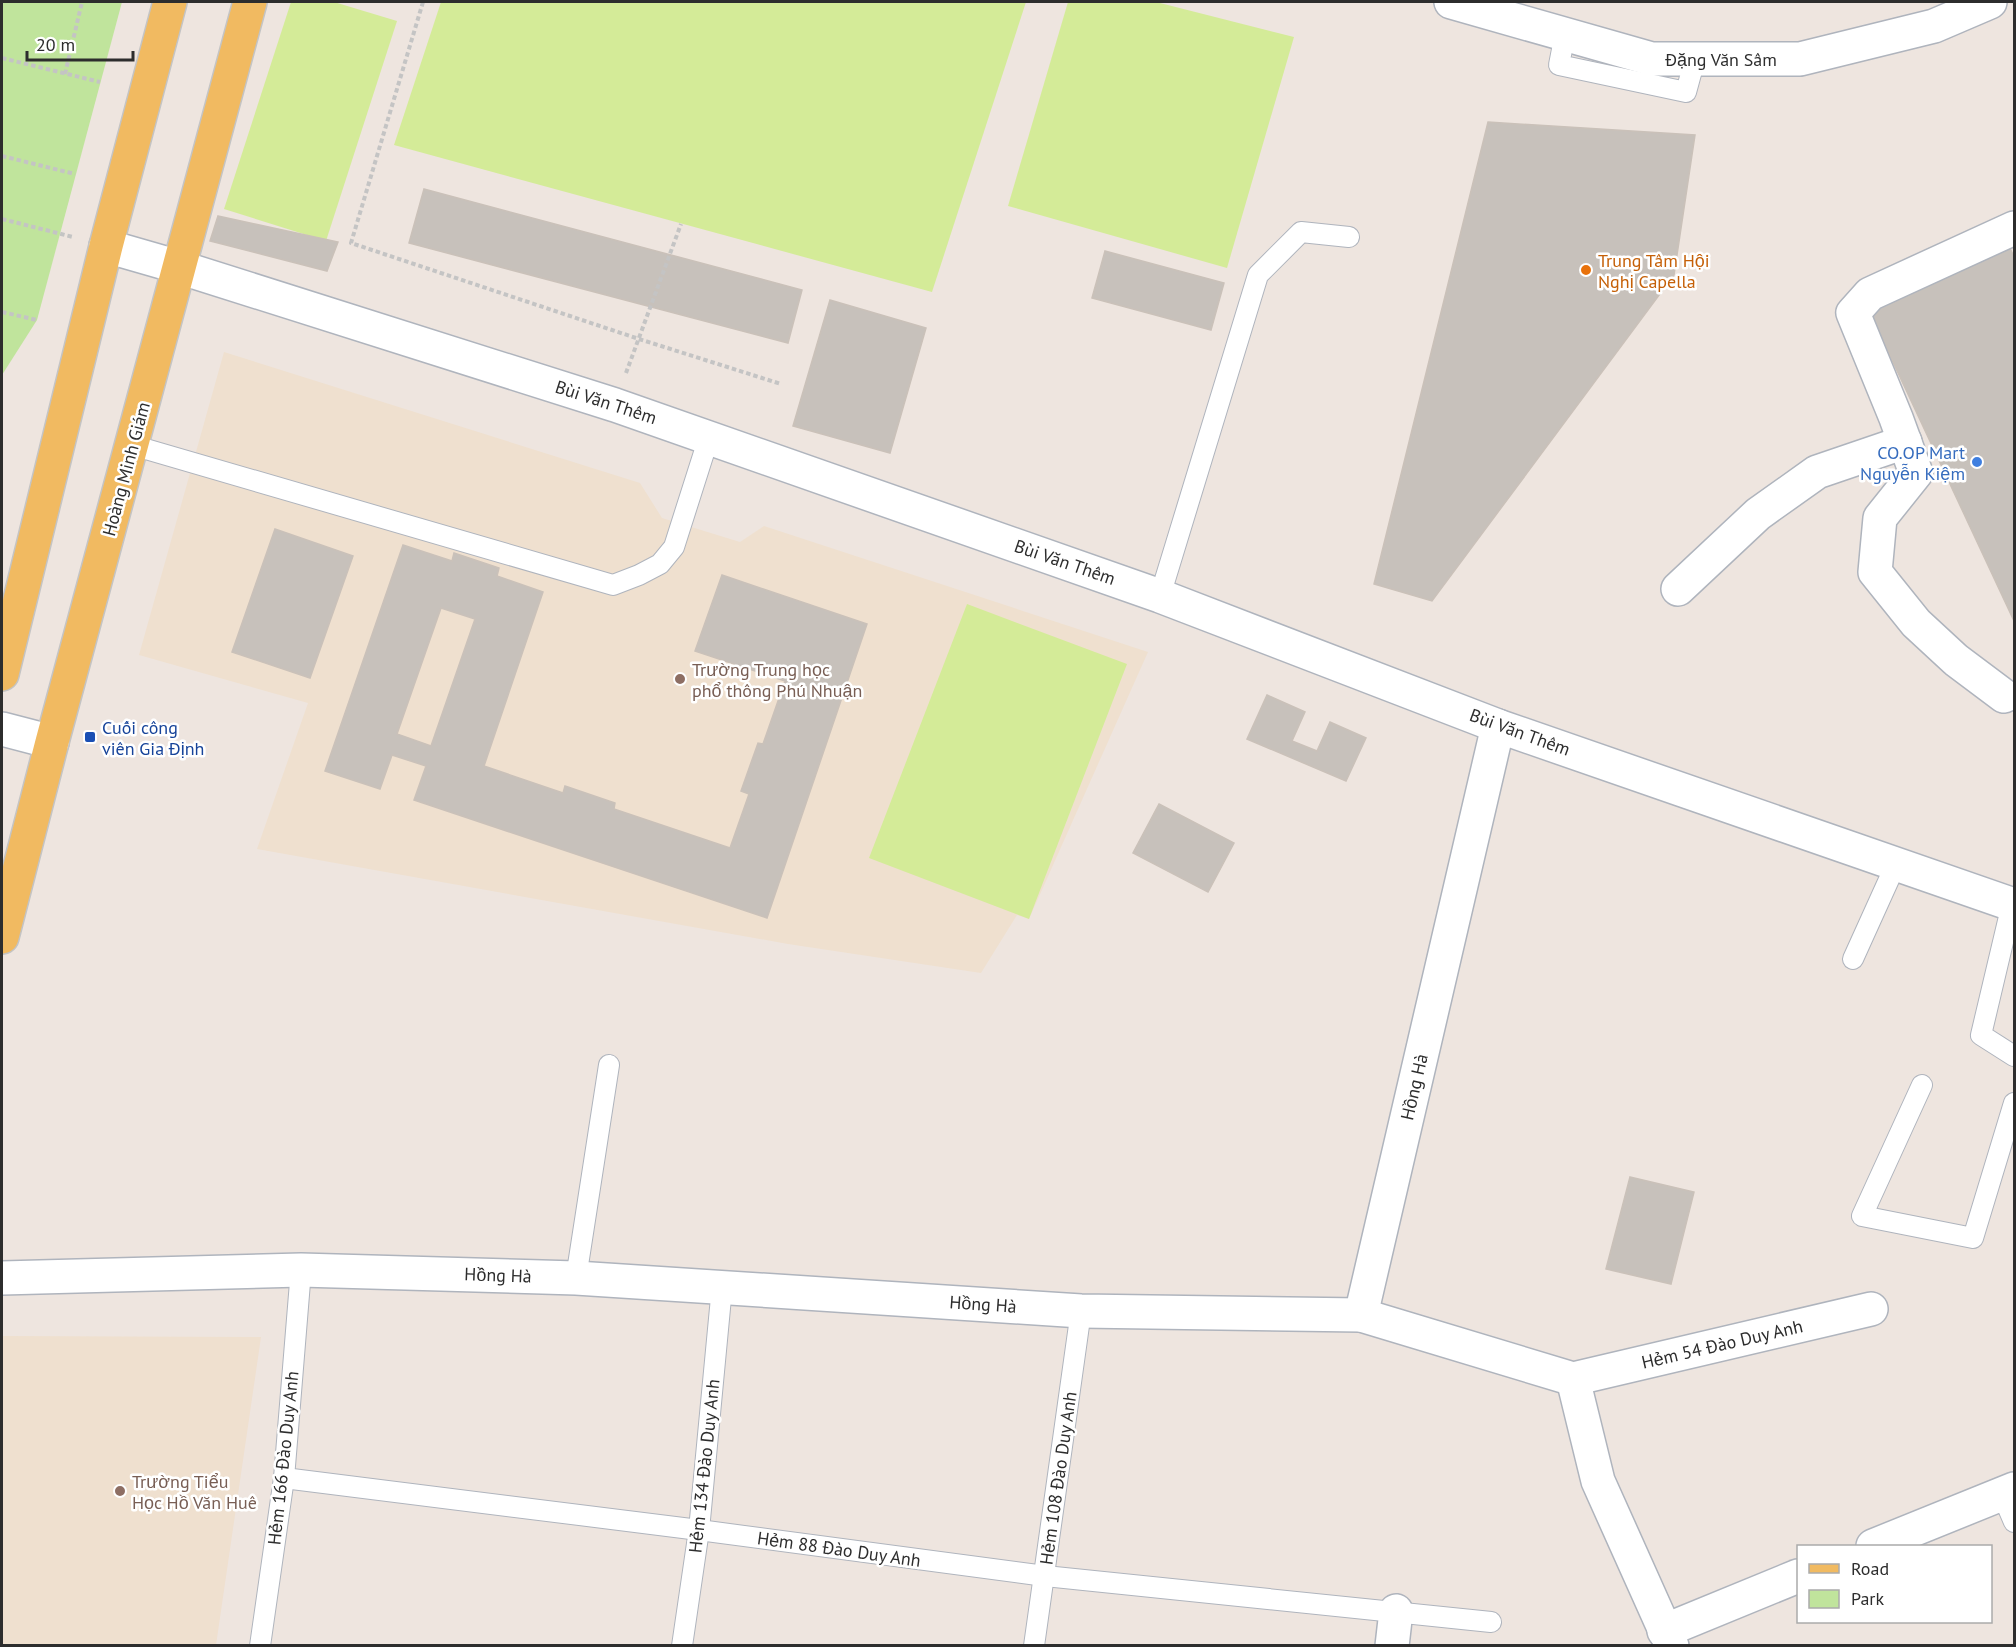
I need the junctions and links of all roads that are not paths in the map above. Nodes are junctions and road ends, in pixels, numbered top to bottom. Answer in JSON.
{"nodes":[{"id":1,"x":170,"y":2,"type":"edge"},
{"id":2,"x":250,"y":2,"type":"edge"},
{"id":3,"x":1451,"y":2,"type":"edge"},
{"id":4,"x":1990,"y":2,"type":"edge"},
{"id":5,"x":2014,"y":228,"type":"edge"},
{"id":6,"x":1348,"y":237,"type":"dead end"},
{"id":7,"x":106,"y":246,"type":"junction"},
{"id":8,"x":179,"y":267,"type":"junction"},
{"id":9,"x":709,"y":437,"type":"junction"},
{"id":10,"x":1905,"y":442,"type":"junction"},
{"id":11,"x":132,"y":445,"type":"junction"},
{"id":12,"x":1678,"y":589,"type":"dead end"},
{"id":13,"x":1160,"y":596,"type":"junction"},
{"id":14,"x":2,"y":674,"type":"edge"},
{"id":15,"x":2004,"y":696,"type":"dead end"},
{"id":16,"x":1498,"y":726,"type":"junction"},
{"id":17,"x":2,"y":729,"type":"edge"},
{"id":18,"x":52,"y":742,"type":"junction"},
{"id":19,"x":1896,"y":864,"type":"junction"},
{"id":20,"x":2014,"y":904,"type":"edge"},
{"id":21,"x":2,"y":936,"type":"edge"},
{"id":22,"x":1852,"y":959,"type":"dead end"},
{"id":23,"x":2014,"y":1056,"type":"edge"},
{"id":24,"x":609,"y":1065,"type":"dead end"},
{"id":25,"x":1922,"y":1085,"type":"dead end"},
{"id":26,"x":2014,"y":1103,"type":"edge"},
{"id":27,"x":301,"y":1270,"type":"junction"},
{"id":28,"x":2,"y":1278,"type":"edge"},
{"id":29,"x":576,"y":1278,"type":"junction"},
{"id":30,"x":722,"y":1287,"type":"junction"},
{"id":31,"x":1871,"y":1309,"type":"dead end"},
{"id":32,"x":1081,"y":1311,"type":"junction"},
{"id":33,"x":1361,"y":1315,"type":"junction"},
{"id":34,"x":1573,"y":1379,"type":"junction"},
{"id":35,"x":284,"y":1478,"type":"junction"},
{"id":36,"x":2010,"y":1502,"type":"edge"},
{"id":37,"x":699,"y":1530,"type":"junction"},
{"id":38,"x":1876,"y":1545,"type":"edge"},
{"id":39,"x":1045,"y":1576,"type":"junction"},
{"id":40,"x":1797,"y":1576,"type":"edge"},
{"id":41,"x":1396,"y":1611,"type":"junction"},
{"id":42,"x":1491,"y":1622,"type":"dead end"},
{"id":43,"x":1668,"y":1638,"type":"edge"},
{"id":44,"x":260,"y":1646,"type":"edge"},
{"id":45,"x":682,"y":1646,"type":"edge"},
{"id":46,"x":1034,"y":1646,"type":"edge"},
{"id":47,"x":1392,"y":1646,"type":"edge"}],
"edges":[{"from":1,"to":7,"type":"main road"},
{"from":2,"to":8,"type":"main road","name":"Hoàng Minh Giám"},
{"from":3,"to":4,"type":"street","name":"Đặng Văn Sâm"},
{"from":5,"to":10,"type":"street"},
{"from":6,"to":13,"type":"lane"},
{"from":7,"to":8,"type":"street","name":"Bùi Văn Thêm"},
{"from":7,"to":14,"type":"main road"},
{"from":8,"to":9,"type":"street","name":"Bùi Văn Thêm"},
{"from":8,"to":11,"type":"main road","name":"Hoàng Minh Giám"},
{"from":9,"to":11,"type":"lane"},
{"from":9,"to":13,"type":"street","name":"Bùi Văn Thêm"},
{"from":10,"to":12,"type":"street"},
{"from":10,"to":15,"type":"street"},
{"from":11,"to":18,"type":"main road","name":"Hoàng Minh Giám"},
{"from":13,"to":16,"type":"street","name":"Bùi Văn Thêm"},
{"from":16,"to":19,"type":"street","name":"Bùi Văn Thêm"},
{"from":16,"to":33,"type":"street","name":"Hồng Hà"},
{"from":17,"to":18,"type":"street"},
{"from":18,"to":21,"type":"main road","name":"Hoàng Minh Giám"},
{"from":19,"to":20,"type":"street","name":"Bùi Văn Thêm"},
{"from":19,"to":22,"type":"lane"},
{"from":20,"to":23,"type":"lane"},
{"from":24,"to":29,"type":"lane"},
{"from":25,"to":26,"type":"lane"},
{"from":27,"to":28,"type":"street","name":"Hồng Hà"},
{"from":27,"to":29,"type":"street","name":"Hồng Hà"},
{"from":27,"to":35,"type":"lane","name":"Hẻm 166 Đào Duy Anh"},
{"from":29,"to":30,"type":"street","name":"Hồng Hà"},
{"from":30,"to":32,"type":"street","name":"Hồng Hà"},
{"from":30,"to":37,"type":"lane","name":"Hẻm 134 Đào Duy Anh"},
{"from":31,"to":34,"type":"street","name":"Hẻm 54 Đào Duy Anh"},
{"from":32,"to":33,"type":"street","name":"Hồng Hà"},
{"from":32,"to":39,"type":"lane","name":"Hẻm 108 Đào Duy Anh"},
{"from":33,"to":34,"type":"street"},
{"from":34,"to":43,"type":"street"},
{"from":35,"to":37,"type":"lane","name":"Hẻm 88 Đào Duy Anh"},
{"from":35,"to":44,"type":"lane","name":"Hẻm 166 Đào Duy Anh"},
{"from":36,"to":38,"type":"street"},
{"from":37,"to":39,"type":"lane","name":"Hẻm 88 Đào Duy Anh"},
{"from":37,"to":45,"type":"lane","name":"Hẻm 134 Đào Duy Anh"},
{"from":39,"to":41,"type":"lane","name":"Hẻm 88 Đào Duy Anh"},
{"from":39,"to":46,"type":"lane","name":"Hẻm 108 Đào Duy Anh"},
{"from":40,"to":43,"type":"street"},
{"from":41,"to":42,"type":"lane","name":"Hẻm 88 Đào Duy Anh"},
{"from":41,"to":47,"type":"street"}]}
